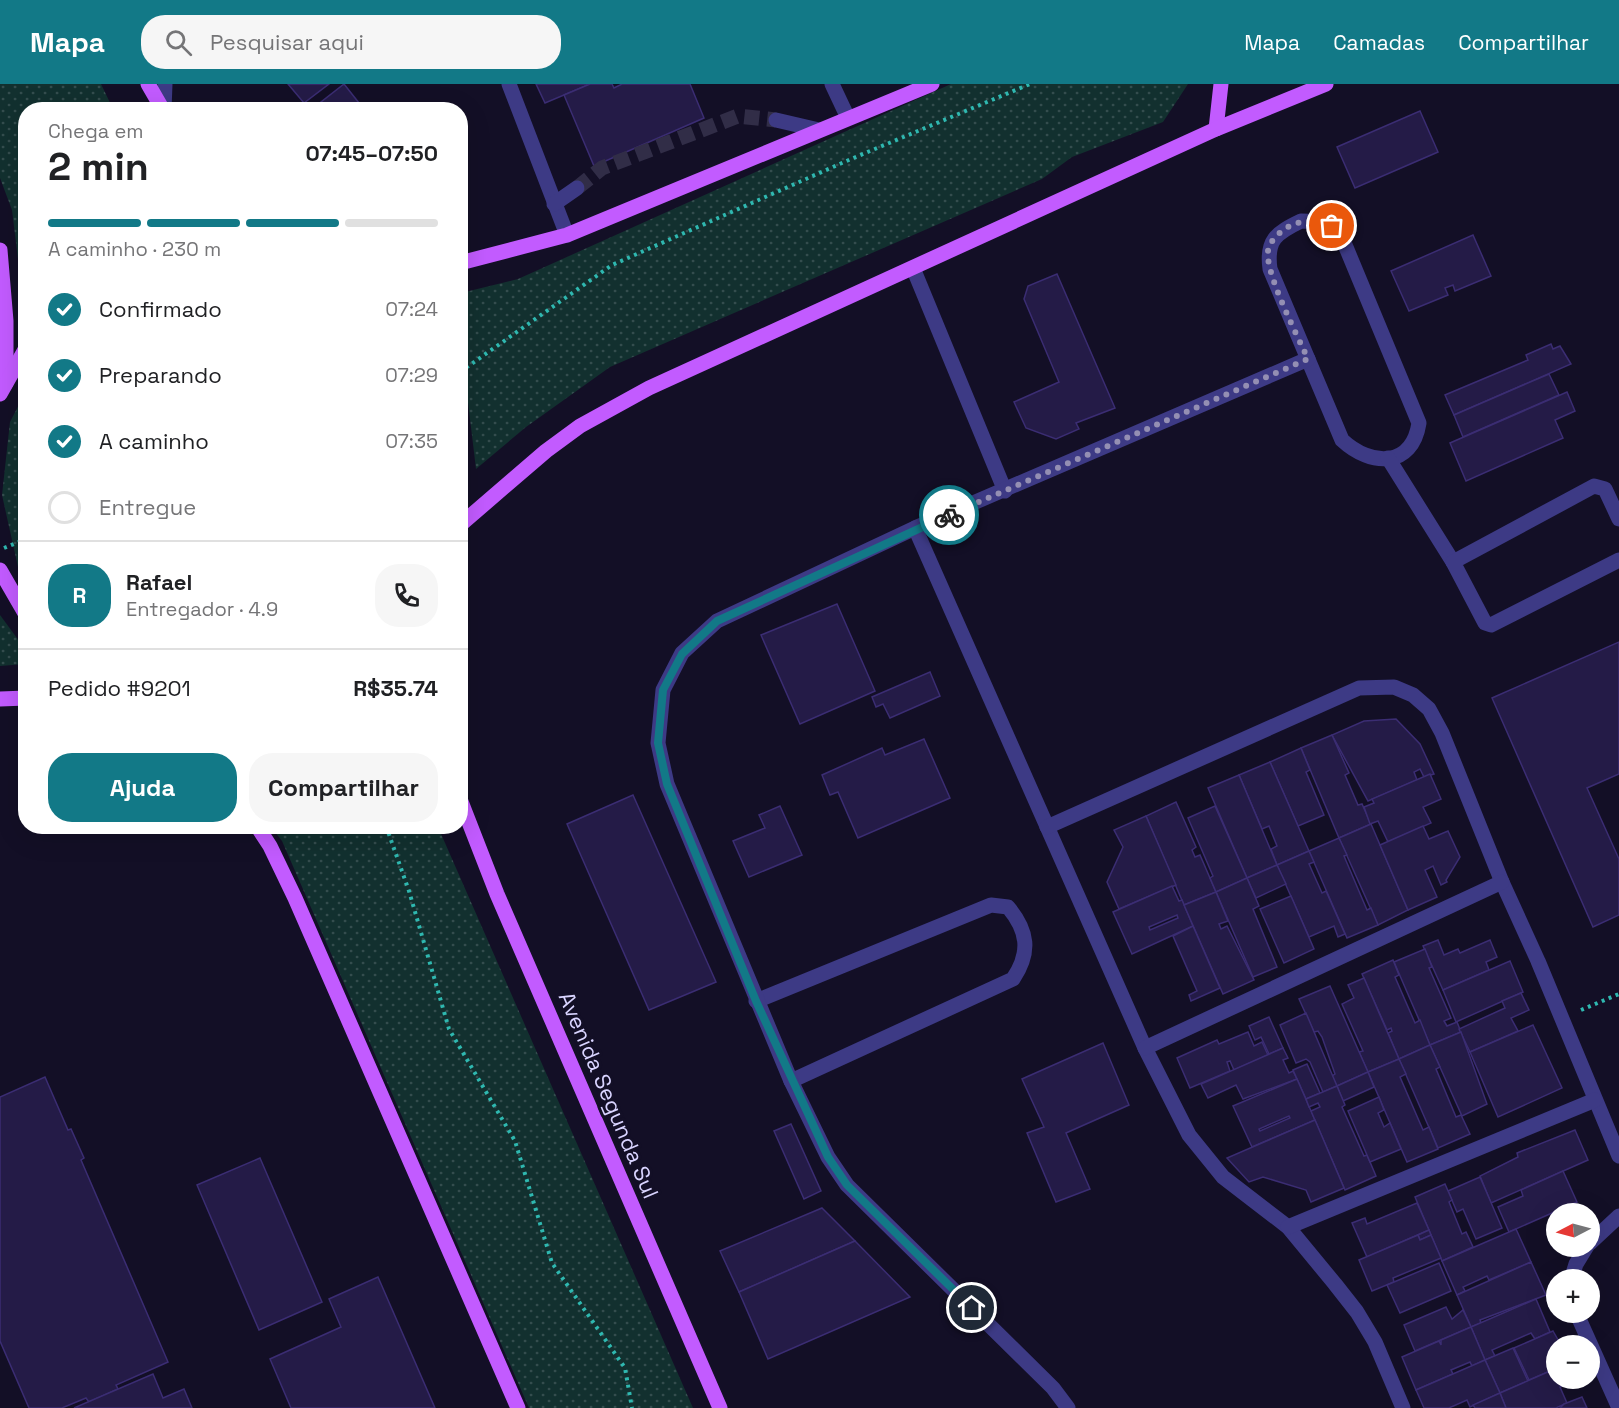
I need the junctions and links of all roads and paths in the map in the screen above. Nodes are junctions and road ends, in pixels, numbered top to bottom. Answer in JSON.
{"nodes":[{"id":1,"x":147,"y":84,"type":"edge"},
{"id":2,"x":165,"y":84,"type":"edge"},
{"id":3,"x":509,"y":84,"type":"edge"},
{"id":4,"x":832,"y":84,"type":"edge"},
{"id":5,"x":932,"y":84,"type":"edge"},
{"id":6,"x":1030,"y":84,"type":"edge"},
{"id":7,"x":1221,"y":84,"type":"edge"},
{"id":8,"x":1326,"y":84,"type":"edge"},
{"id":9,"x":159,"y":102,"type":"edge"},
{"id":10,"x":164,"y":102,"type":"edge"},
{"id":11,"x":848,"y":118,"type":"junction"},
{"id":12,"x":776,"y":120,"type":"tunnel mouth"},
{"id":13,"x":1216,"y":129,"type":"junction"},
{"id":14,"x":819,"y":130,"type":"junction"},
{"id":15,"x":577,"y":188,"type":"tunnel mouth"},
{"id":16,"x":555,"y":204,"type":"junction"},
{"id":17,"x":567,"y":235,"type":"junction"},
{"id":18,"x":0,"y":250,"type":"edge"},
{"id":19,"x":468,"y":261,"type":"edge"},
{"id":20,"x":913,"y":268,"type":"junction"},
{"id":21,"x":1308,"y":359,"type":"junction"},
{"id":22,"x":18,"y":362,"type":"edge"},
{"id":23,"x":468,"y":366,"type":"edge"},
{"id":24,"x":3,"y":389,"type":"edge"},
{"id":25,"x":1388,"y":458,"type":"junction"},
{"id":26,"x":1005,"y":491,"type":"junction"},
{"id":27,"x":468,"y":518,"type":"edge"},
{"id":28,"x":1619,"y":519,"type":"edge"},
{"id":29,"x":915,"y":528,"type":"junction"},
{"id":30,"x":18,"y":542,"type":"edge"},
{"id":31,"x":0,"y":550,"type":"edge"},
{"id":32,"x":1619,"y":560,"type":"edge"},
{"id":33,"x":1453,"y":562,"type":"junction"},
{"id":34,"x":0,"y":570,"type":"edge"},
{"id":35,"x":18,"y":601,"type":"edge"},
{"id":36,"x":18,"y":698,"type":"edge"},
{"id":37,"x":0,"y":699,"type":"edge"},
{"id":38,"x":468,"y":820,"type":"edge"},
{"id":39,"x":1047,"y":827,"type":"junction"},
{"id":40,"x":262,"y":834,"type":"edge"},
{"id":41,"x":389,"y":834,"type":"edge"},
{"id":42,"x":1502,"y":882,"type":"junction"},
{"id":43,"x":756,"y":1001,"type":"junction"},
{"id":44,"x":1145,"y":1048,"type":"junction"},
{"id":45,"x":791,"y":1081,"type":"junction"},
{"id":46,"x":1595,"y":1100,"type":"junction"},
{"id":47,"x":1619,"y":1156,"type":"edge"},
{"id":48,"x":1619,"y":1216,"type":"edge"},
{"id":49,"x":1288,"y":1227,"type":"junction"},
{"id":50,"x":1600,"y":1234,"type":"edge"},
{"id":51,"x":1581,"y":1323,"type":"edge"},
{"id":52,"x":518,"y":1408,"type":"edge"},
{"id":53,"x":632,"y":1408,"type":"edge"},
{"id":54,"x":720,"y":1408,"type":"edge"},
{"id":55,"x":1068,"y":1408,"type":"edge"},
{"id":56,"x":1403,"y":1408,"type":"edge"},
{"id":57,"x":1619,"y":1408,"type":"edge"}],
"edges":[{"from":1,"to":9,"type":"main road"},
{"from":2,"to":10,"type":"street"},
{"from":3,"to":16,"type":"street"},
{"from":4,"to":11,"type":"street"},
{"from":5,"to":11,"type":"main road"},
{"from":6,"to":23,"type":"path"},
{"from":7,"to":13,"type":"main road"},
{"from":8,"to":13,"type":"main road"},
{"from":11,"to":14,"type":"main road"},
{"from":12,"to":14,"type":"street"},
{"from":13,"to":20,"type":"main road"},
{"from":14,"to":17,"type":"main road"},
{"from":15,"to":16,"type":"street"},
{"from":16,"to":17,"type":"street"},
{"from":17,"to":19,"type":"main road"},
{"from":18,"to":24,"type":"main road"},
{"from":20,"to":26,"type":"street"},
{"from":20,"to":27,"type":"main road"},
{"from":21,"to":25,"type":"street"},
{"from":21,"to":25,"type":"street"},
{"from":21,"to":26,"type":"street"},
{"from":22,"to":24,"type":"main road"},
{"from":25,"to":33,"type":"street"},
{"from":26,"to":29,"type":"street"},
{"from":28,"to":33,"type":"street"},
{"from":29,"to":39,"type":"street"},
{"from":29,"to":43,"type":"street"},
{"from":30,"to":31,"type":"path"},
{"from":32,"to":33,"type":"street"},
{"from":34,"to":35,"type":"main road"},
{"from":36,"to":37,"type":"main road"},
{"from":38,"to":54,"type":"main road","name":"Avenida Segunda Sul"},
{"from":39,"to":42,"type":"street"},
{"from":39,"to":44,"type":"street"},
{"from":40,"to":52,"type":"main road"},
{"from":41,"to":53,"type":"path"},
{"from":42,"to":44,"type":"street"},
{"from":42,"to":46,"type":"street"},
{"from":43,"to":45,"type":"street"},
{"from":43,"to":45,"type":"street"},
{"from":44,"to":49,"type":"street"},
{"from":45,"to":55,"type":"street"},
{"from":46,"to":47,"type":"street"},
{"from":46,"to":49,"type":"street"},
{"from":48,"to":50,"type":"street"},
{"from":49,"to":56,"type":"street"},
{"from":51,"to":57,"type":"street"}]}
